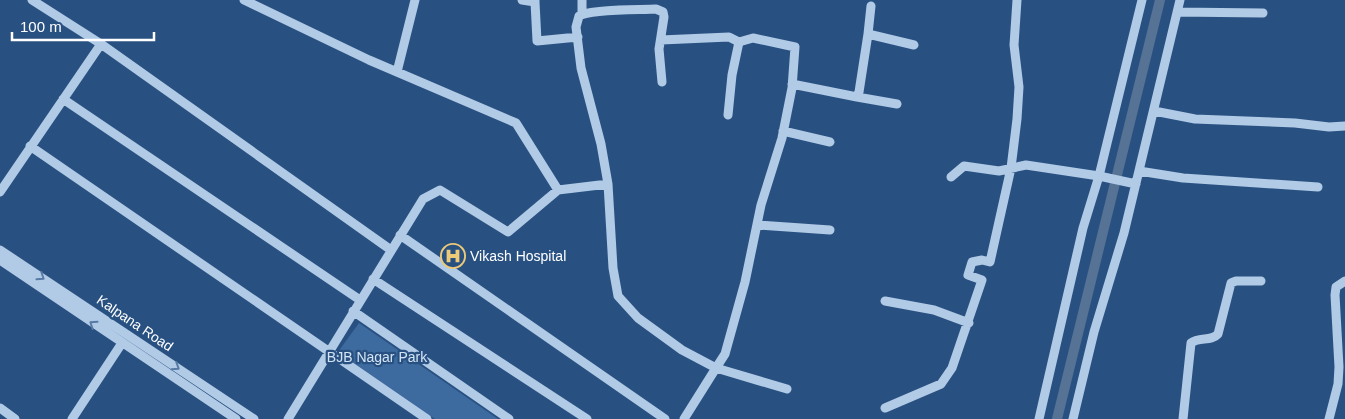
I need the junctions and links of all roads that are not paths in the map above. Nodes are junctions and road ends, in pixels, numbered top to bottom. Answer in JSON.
{"nodes":[{"id":1,"x":32,"y":0,"type":"edge"},
{"id":2,"x":244,"y":0,"type":"edge"},
{"id":3,"x":415,"y":0,"type":"edge"},
{"id":4,"x":522,"y":0,"type":"edge"},
{"id":5,"x":582,"y":0,"type":"edge"},
{"id":6,"x":1017,"y":0,"type":"edge"},
{"id":7,"x":1142,"y":0,"type":"edge"},
{"id":8,"x":1180,"y":0,"type":"edge"},
{"id":9,"x":535,"y":1,"type":"edge"},
{"id":10,"x":871,"y":6,"type":"dead end"},
{"id":11,"x":1177,"y":12,"type":"junction"},
{"id":12,"x":582,"y":14,"type":"junction"},
{"id":13,"x":1263,"y":14,"type":"dead end"},
{"id":14,"x":868,"y":34,"type":"junction"},
{"id":15,"x":578,"y":37,"type":"junction"},
{"id":16,"x":661,"y":40,"type":"junction"},
{"id":17,"x":739,"y":42,"type":"junction"},
{"id":18,"x":101,"y":44,"type":"junction"},
{"id":19,"x":914,"y":45,"type":"dead end"},
{"id":20,"x":397,"y":72,"type":"junction"},
{"id":21,"x":662,"y":82,"type":"dead end"},
{"id":22,"x":792,"y":84,"type":"junction"},
{"id":23,"x":857,"y":97,"type":"junction"},
{"id":24,"x":63,"y":99,"type":"junction"},
{"id":25,"x":897,"y":104,"type":"dead end"},
{"id":26,"x":1154,"y":111,"type":"junction"},
{"id":27,"x":728,"y":115,"type":"dead end"},
{"id":28,"x":1345,"y":126,"type":"edge"},
{"id":29,"x":783,"y":132,"type":"junction"},
{"id":30,"x":830,"y":142,"type":"dead end"},
{"id":31,"x":30,"y":146,"type":"junction"},
{"id":32,"x":1011,"y":168,"type":"junction"},
{"id":33,"x":1139,"y":171,"type":"junction"},
{"id":34,"x":1099,"y":176,"type":"junction"},
{"id":35,"x":951,"y":177,"type":"dead end"},
{"id":36,"x":608,"y":184,"type":"junction"},
{"id":37,"x":1136,"y":184,"type":"junction"},
{"id":38,"x":1318,"y":187,"type":"dead end"},
{"id":39,"x":558,"y":190,"type":"junction"},
{"id":40,"x":0,"y":192,"type":"edge"},
{"id":41,"x":757,"y":225,"type":"junction"},
{"id":42,"x":830,"y":230,"type":"dead end"},
{"id":43,"x":400,"y":235,"type":"junction"},
{"id":44,"x":0,"y":250,"type":"edge"},
{"id":45,"x":391,"y":250,"type":"junction"},
{"id":46,"x":0,"y":260,"type":"edge"},
{"id":47,"x":373,"y":279,"type":"junction"},
{"id":48,"x":1261,"y":281,"type":"dead end"},
{"id":49,"x":1345,"y":281,"type":"edge"},
{"id":50,"x":360,"y":300,"type":"junction"},
{"id":51,"x":885,"y":301,"type":"dead end"},
{"id":52,"x":353,"y":311,"type":"junction"},
{"id":53,"x":968,"y":323,"type":"junction"},
{"id":54,"x":122,"y":343,"type":"junction"},
{"id":55,"x":328,"y":350,"type":"junction"},
{"id":56,"x":716,"y":368,"type":"junction"},
{"id":57,"x":787,"y":389,"type":"dead end"},
{"id":58,"x":0,"y":408,"type":"edge"},
{"id":59,"x":885,"y":408,"type":"dead end"},
{"id":60,"x":15,"y":419,"type":"edge"},
{"id":61,"x":72,"y":419,"type":"edge"},
{"id":62,"x":236,"y":419,"type":"edge"},
{"id":63,"x":254,"y":419,"type":"edge"},
{"id":64,"x":288,"y":419,"type":"edge"},
{"id":65,"x":428,"y":419,"type":"edge"},
{"id":66,"x":508,"y":419,"type":"edge"},
{"id":67,"x":587,"y":419,"type":"edge"},
{"id":68,"x":665,"y":419,"type":"edge"},
{"id":69,"x":684,"y":419,"type":"edge"},
{"id":70,"x":1039,"y":419,"type":"edge"},
{"id":71,"x":1073,"y":419,"type":"edge"},
{"id":72,"x":1183,"y":419,"type":"edge"},
{"id":73,"x":1329,"y":419,"type":"edge"}],
"edges":[{"from":1,"to":18,"type":"street"},
{"from":2,"to":20,"type":"street"},
{"from":3,"to":20,"type":"street"},
{"from":4,"to":9,"type":"street"},
{"from":5,"to":12,"type":"street"},
{"from":6,"to":32,"type":"street"},
{"from":7,"to":34,"type":"street"},
{"from":8,"to":11,"type":"street"},
{"from":9,"to":15,"type":"street"},
{"from":10,"to":14,"type":"street"},
{"from":11,"to":13,"type":"street"},
{"from":11,"to":26,"type":"street"},
{"from":12,"to":15,"type":"street"},
{"from":12,"to":16,"type":"street"},
{"from":14,"to":19,"type":"street"},
{"from":14,"to":23,"type":"street"},
{"from":15,"to":36,"type":"street"},
{"from":16,"to":17,"type":"street"},
{"from":16,"to":21,"type":"street"},
{"from":17,"to":22,"type":"street"},
{"from":17,"to":27,"type":"street"},
{"from":18,"to":24,"type":"street"},
{"from":18,"to":45,"type":"street"},
{"from":20,"to":39,"type":"street"},
{"from":22,"to":23,"type":"street"},
{"from":22,"to":29,"type":"street"},
{"from":23,"to":25,"type":"street"},
{"from":24,"to":31,"type":"street"},
{"from":24,"to":50,"type":"street"},
{"from":26,"to":28,"type":"street"},
{"from":26,"to":33,"type":"street"},
{"from":29,"to":30,"type":"street"},
{"from":29,"to":41,"type":"street"},
{"from":31,"to":40,"type":"street"},
{"from":31,"to":55,"type":"street"},
{"from":32,"to":34,"type":"street"},
{"from":32,"to":35,"type":"street"},
{"from":32,"to":53,"type":"street"},
{"from":33,"to":37,"type":"street"},
{"from":33,"to":38,"type":"street"},
{"from":34,"to":37,"type":"street"},
{"from":34,"to":70,"type":"street"},
{"from":36,"to":39,"type":"street"},
{"from":36,"to":56,"type":"street"},
{"from":37,"to":71,"type":"street"},
{"from":39,"to":43,"type":"street"},
{"from":41,"to":42,"type":"street"},
{"from":41,"to":56,"type":"street"},
{"from":43,"to":45,"type":"street"},
{"from":43,"to":68,"type":"street"},
{"from":44,"to":63,"type":"street","name":"Kalpana Road","one_way":true},
{"from":45,"to":47,"type":"street"},
{"from":54,"to":46,"type":"street","name":"Kalpana Road","one_way":true},
{"from":47,"to":50,"type":"street"},
{"from":47,"to":67,"type":"street"},
{"from":48,"to":72,"type":"street"},
{"from":49,"to":73,"type":"street"},
{"from":50,"to":52,"type":"street"},
{"from":51,"to":53,"type":"street"},
{"from":52,"to":55,"type":"street"},
{"from":52,"to":66,"type":"street"},
{"from":53,"to":59,"type":"street"},
{"from":54,"to":61,"type":"street"},
{"from":54,"to":62,"type":"street","name":"Kalpana Road"},
{"from":55,"to":64,"type":"street"},
{"from":55,"to":65,"type":"street"},
{"from":56,"to":57,"type":"street"},
{"from":56,"to":69,"type":"street"},
{"from":58,"to":60,"type":"street"}]}
